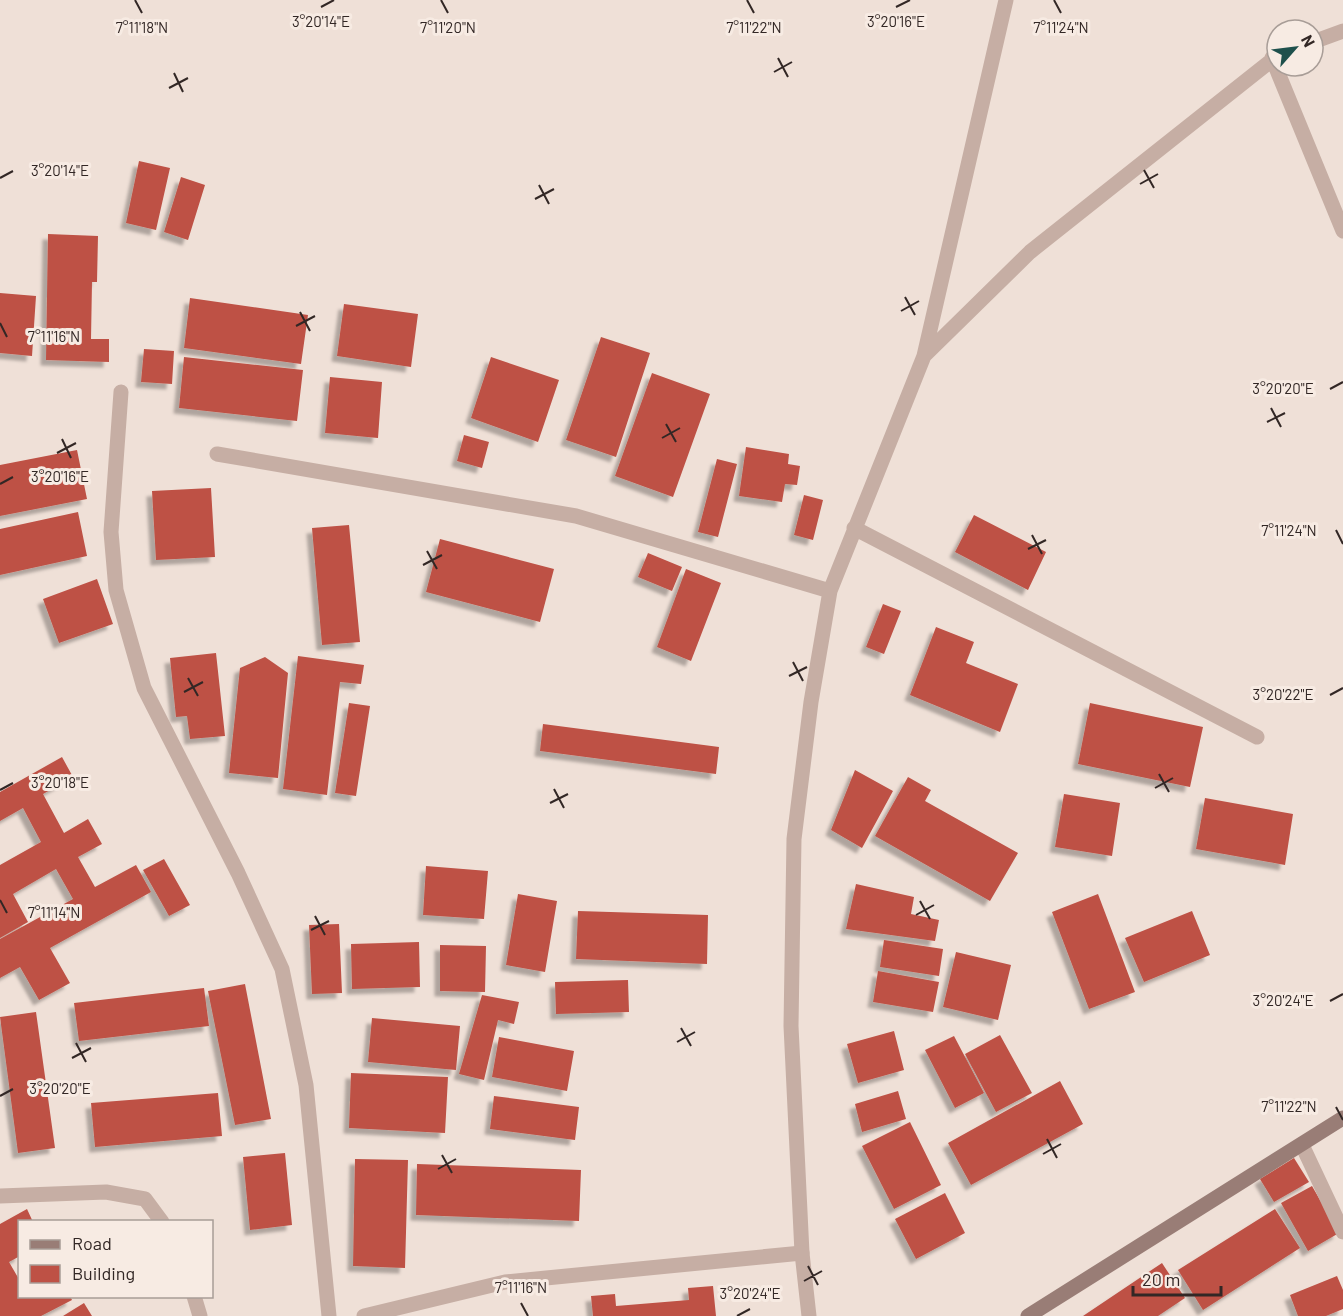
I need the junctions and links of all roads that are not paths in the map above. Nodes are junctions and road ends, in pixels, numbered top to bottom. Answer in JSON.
{"nodes":[{"id":1,"x":1006,"y":0,"type":"edge"},
{"id":2,"x":1343,"y":31,"type":"edge"},
{"id":3,"x":1325,"y":38,"type":"edge"},
{"id":4,"x":1265,"y":64,"type":"edge"},
{"id":5,"x":1282,"y":78,"type":"edge"},
{"id":6,"x":1343,"y":231,"type":"edge"},
{"id":7,"x":924,"y":356,"type":"junction"},
{"id":8,"x":121,"y":392,"type":"dead end"},
{"id":9,"x":217,"y":454,"type":"dead end"},
{"id":10,"x":854,"y":528,"type":"junction"},
{"id":11,"x":830,"y":591,"type":"junction"},
{"id":12,"x":1257,"y":737,"type":"dead end"},
{"id":13,"x":1343,"y":1118,"type":"edge"},
{"id":14,"x":1302,"y":1145,"type":"junction"},
{"id":15,"x":0,"y":1196,"type":"edge"},
{"id":16,"x":161,"y":1220,"type":"edge"},
{"id":17,"x":1343,"y":1232,"type":"edge"},
{"id":18,"x":802,"y":1253,"type":"junction"},
{"id":19,"x":195,"y":1298,"type":"edge"},
{"id":20,"x":200,"y":1316,"type":"edge"},
{"id":21,"x":329,"y":1316,"type":"edge"},
{"id":22,"x":364,"y":1316,"type":"edge"},
{"id":23,"x":809,"y":1316,"type":"edge"},
{"id":24,"x":1028,"y":1316,"type":"edge"}],
"edges":[{"from":1,"to":7,"type":"street"},
{"from":2,"to":3,"type":"street"},
{"from":4,"to":7,"type":"street"},
{"from":5,"to":6,"type":"street"},
{"from":7,"to":10,"type":"street"},
{"from":8,"to":21,"type":"street"},
{"from":9,"to":11,"type":"street"},
{"from":10,"to":11,"type":"street"},
{"from":10,"to":12,"type":"street"},
{"from":11,"to":18,"type":"street"},
{"from":13,"to":14,"type":"street"},
{"from":14,"to":17,"type":"street"},
{"from":14,"to":24,"type":"street"},
{"from":15,"to":16,"type":"street"},
{"from":18,"to":22,"type":"street"},
{"from":18,"to":23,"type":"street"},
{"from":19,"to":20,"type":"street"}]}
